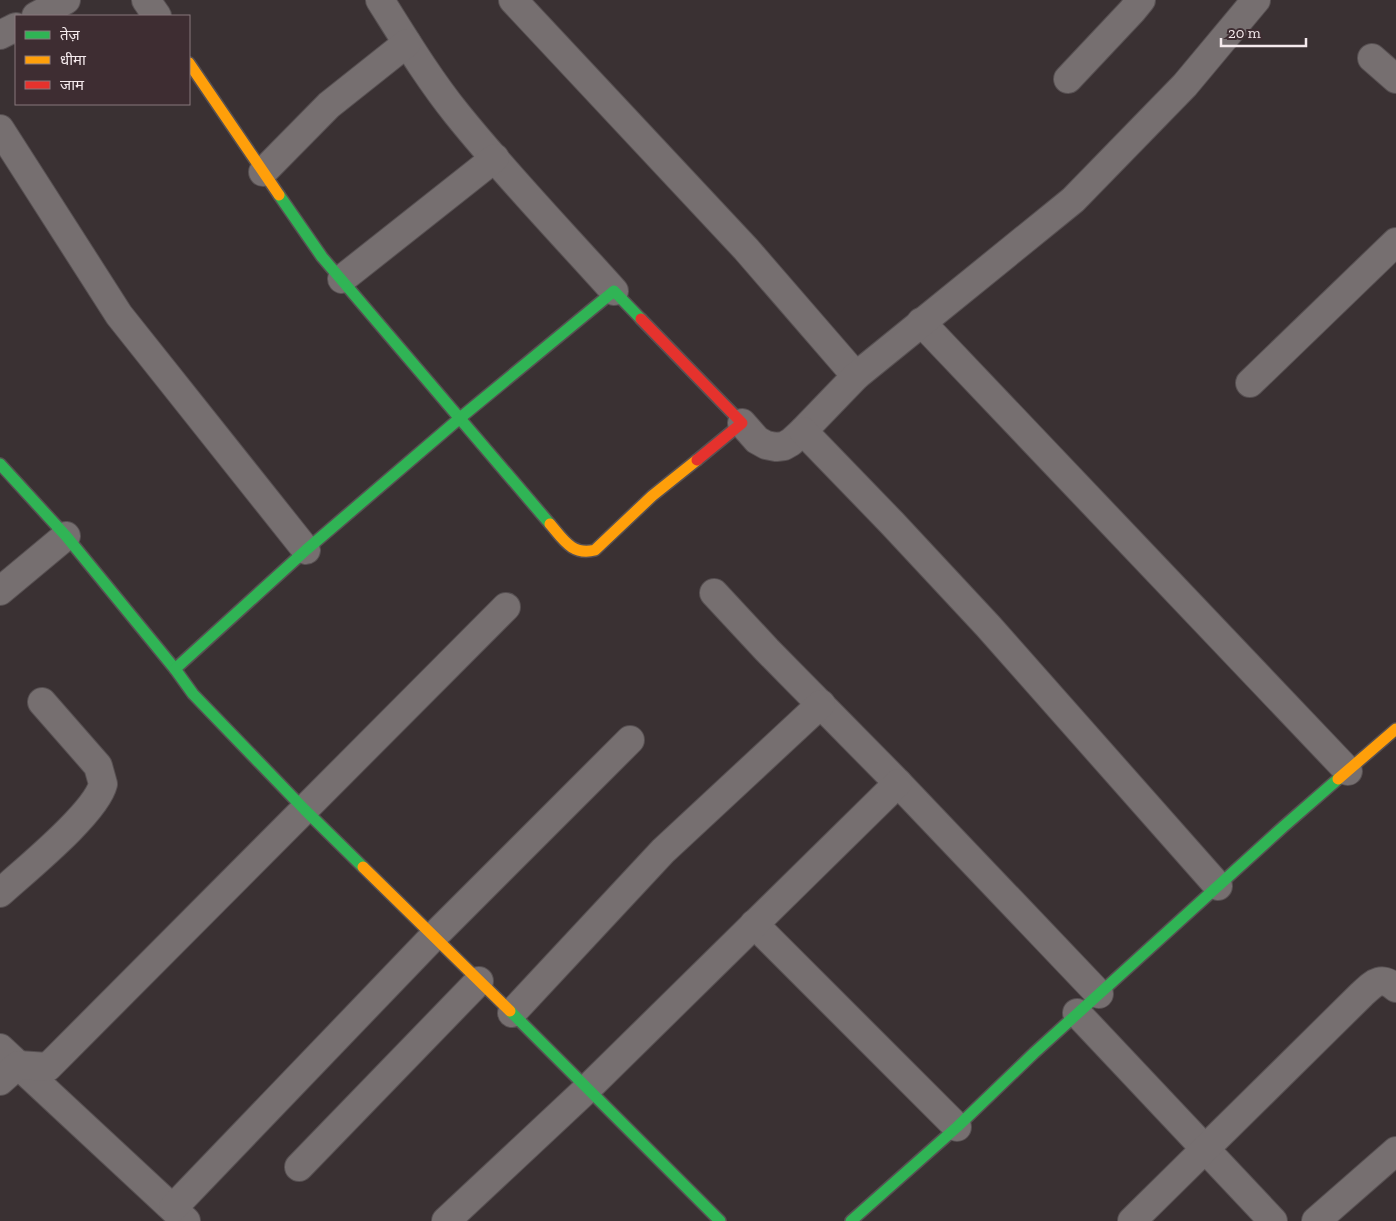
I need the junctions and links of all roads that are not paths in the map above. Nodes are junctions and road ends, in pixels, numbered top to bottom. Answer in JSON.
{"nodes":[{"id":1,"x":66,"y":0,"type":"edge"},
{"id":2,"x":146,"y":0,"type":"edge"},
{"id":3,"x":380,"y":0,"type":"edge"},
{"id":4,"x":513,"y":0,"type":"edge"},
{"id":5,"x":1141,"y":0,"type":"edge"},
{"id":6,"x":1256,"y":0,"type":"edge"},
{"id":7,"x":38,"y":15,"type":"edge"},
{"id":8,"x":156,"y":15,"type":"edge"},
{"id":9,"x":15,"y":28,"type":"edge"},
{"id":10,"x":0,"y":35,"type":"edge"},
{"id":11,"x":407,"y":43,"type":"junction"},
{"id":12,"x":1372,"y":58,"type":"dead end"},
{"id":13,"x":190,"y":64,"type":"edge"},
{"id":14,"x":1068,"y":79,"type":"dead end"},
{"id":15,"x":1396,"y":79,"type":"edge"},
{"id":16,"x":0,"y":129,"type":"edge"},
{"id":17,"x":495,"y":158,"type":"junction"},
{"id":18,"x":263,"y":172,"type":"junction"},
{"id":19,"x":1396,"y":242,"type":"edge"},
{"id":20,"x":342,"y":279,"type":"junction"},
{"id":21,"x":614,"y":291,"type":"junction"},
{"id":22,"x":921,"y":322,"type":"junction"},
{"id":23,"x":856,"y":376,"type":"junction"},
{"id":24,"x":1250,"y":383,"type":"dead end"},
{"id":25,"x":460,"y":418,"type":"junction"},
{"id":26,"x":742,"y":422,"type":"junction"},
{"id":27,"x":803,"y":431,"type":"junction"},
{"id":28,"x":0,"y":464,"type":"edge"},
{"id":29,"x":66,"y":536,"type":"junction"},
{"id":30,"x":306,"y":550,"type":"junction"},
{"id":31,"x":0,"y":592,"type":"edge"},
{"id":32,"x":714,"y":593,"type":"dead end"},
{"id":33,"x":506,"y":607,"type":"dead end"},
{"id":34,"x":175,"y":669,"type":"junction"},
{"id":35,"x":42,"y":702,"type":"dead end"},
{"id":36,"x":821,"y":704,"type":"junction"},
{"id":37,"x":1396,"y":729,"type":"edge"},
{"id":38,"x":630,"y":740,"type":"dead end"},
{"id":39,"x":1348,"y":771,"type":"junction"},
{"id":40,"x":898,"y":783,"type":"junction"},
{"id":41,"x":305,"y":810,"type":"junction"},
{"id":42,"x":1218,"y":886,"type":"junction"},
{"id":43,"x":0,"y":893,"type":"edge"},
{"id":44,"x":754,"y":924,"type":"junction"},
{"id":45,"x":434,"y":936,"type":"junction"},
{"id":46,"x":479,"y":981,"type":"junction"},
{"id":47,"x":1396,"y":988,"type":"edge"},
{"id":48,"x":1099,"y":994,"type":"junction"},
{"id":49,"x":512,"y":1013,"type":"junction"},
{"id":50,"x":1077,"y":1013,"type":"junction"},
{"id":51,"x":6,"y":1064,"type":"edge"},
{"id":52,"x":587,"y":1089,"type":"junction"},
{"id":53,"x":957,"y":1126,"type":"junction"},
{"id":54,"x":1205,"y":1149,"type":"junction"},
{"id":55,"x":1396,"y":1151,"type":"edge"},
{"id":56,"x":299,"y":1167,"type":"dead end"},
{"id":57,"x":179,"y":1214,"type":"edge"},
{"id":58,"x":446,"y":1221,"type":"edge"},
{"id":59,"x":720,"y":1221,"type":"edge"},
{"id":60,"x":851,"y":1221,"type":"edge"},
{"id":61,"x":1132,"y":1221,"type":"edge"},
{"id":62,"x":1273,"y":1221,"type":"edge"},
{"id":63,"x":1316,"y":1221,"type":"edge"}],
"edges":[{"from":1,"to":7,"type":"street"},
{"from":2,"to":8,"type":"street"},
{"from":3,"to":11,"type":"street"},
{"from":4,"to":23,"type":"street"},
{"from":5,"to":14,"type":"street"},
{"from":6,"to":22,"type":"street"},
{"from":9,"to":10,"type":"street"},
{"from":11,"to":17,"type":"street"},
{"from":11,"to":18,"type":"street"},
{"from":12,"to":15,"type":"street"},
{"from":13,"to":18,"type":"street"},
{"from":16,"to":30,"type":"street"},
{"from":17,"to":20,"type":"street"},
{"from":17,"to":21,"type":"street"},
{"from":18,"to":20,"type":"street"},
{"from":19,"to":24,"type":"street"},
{"from":20,"to":25,"type":"street"},
{"from":21,"to":25,"type":"street"},
{"from":21,"to":26,"type":"street"},
{"from":22,"to":23,"type":"street"},
{"from":22,"to":39,"type":"street"},
{"from":23,"to":27,"type":"street"},
{"from":25,"to":26,"type":"street"},
{"from":25,"to":30,"type":"street"},
{"from":26,"to":27,"type":"street"},
{"from":27,"to":42,"type":"street"},
{"from":28,"to":29,"type":"street"},
{"from":29,"to":31,"type":"street"},
{"from":29,"to":34,"type":"street"},
{"from":30,"to":34,"type":"street"},
{"from":32,"to":36,"type":"street"},
{"from":33,"to":41,"type":"street"},
{"from":34,"to":41,"type":"street"},
{"from":35,"to":43,"type":"street"},
{"from":36,"to":40,"type":"street"},
{"from":36,"to":49,"type":"street"},
{"from":37,"to":39,"type":"street"},
{"from":38,"to":45,"type":"street"},
{"from":39,"to":42,"type":"street"},
{"from":40,"to":44,"type":"street"},
{"from":40,"to":48,"type":"street"},
{"from":41,"to":45,"type":"street"},
{"from":41,"to":51,"type":"street"},
{"from":42,"to":48,"type":"street"},
{"from":44,"to":52,"type":"street"},
{"from":44,"to":53,"type":"street"},
{"from":45,"to":46,"type":"street"},
{"from":45,"to":57,"type":"street"},
{"from":46,"to":49,"type":"street"},
{"from":46,"to":56,"type":"street"},
{"from":47,"to":54,"type":"street"},
{"from":48,"to":50,"type":"street"},
{"from":49,"to":52,"type":"street"},
{"from":50,"to":53,"type":"street"},
{"from":50,"to":54,"type":"street"},
{"from":51,"to":57,"type":"street"},
{"from":52,"to":58,"type":"street"},
{"from":52,"to":59,"type":"street"},
{"from":53,"to":60,"type":"street"},
{"from":54,"to":61,"type":"street"},
{"from":54,"to":62,"type":"street"},
{"from":55,"to":63,"type":"street"}]}
